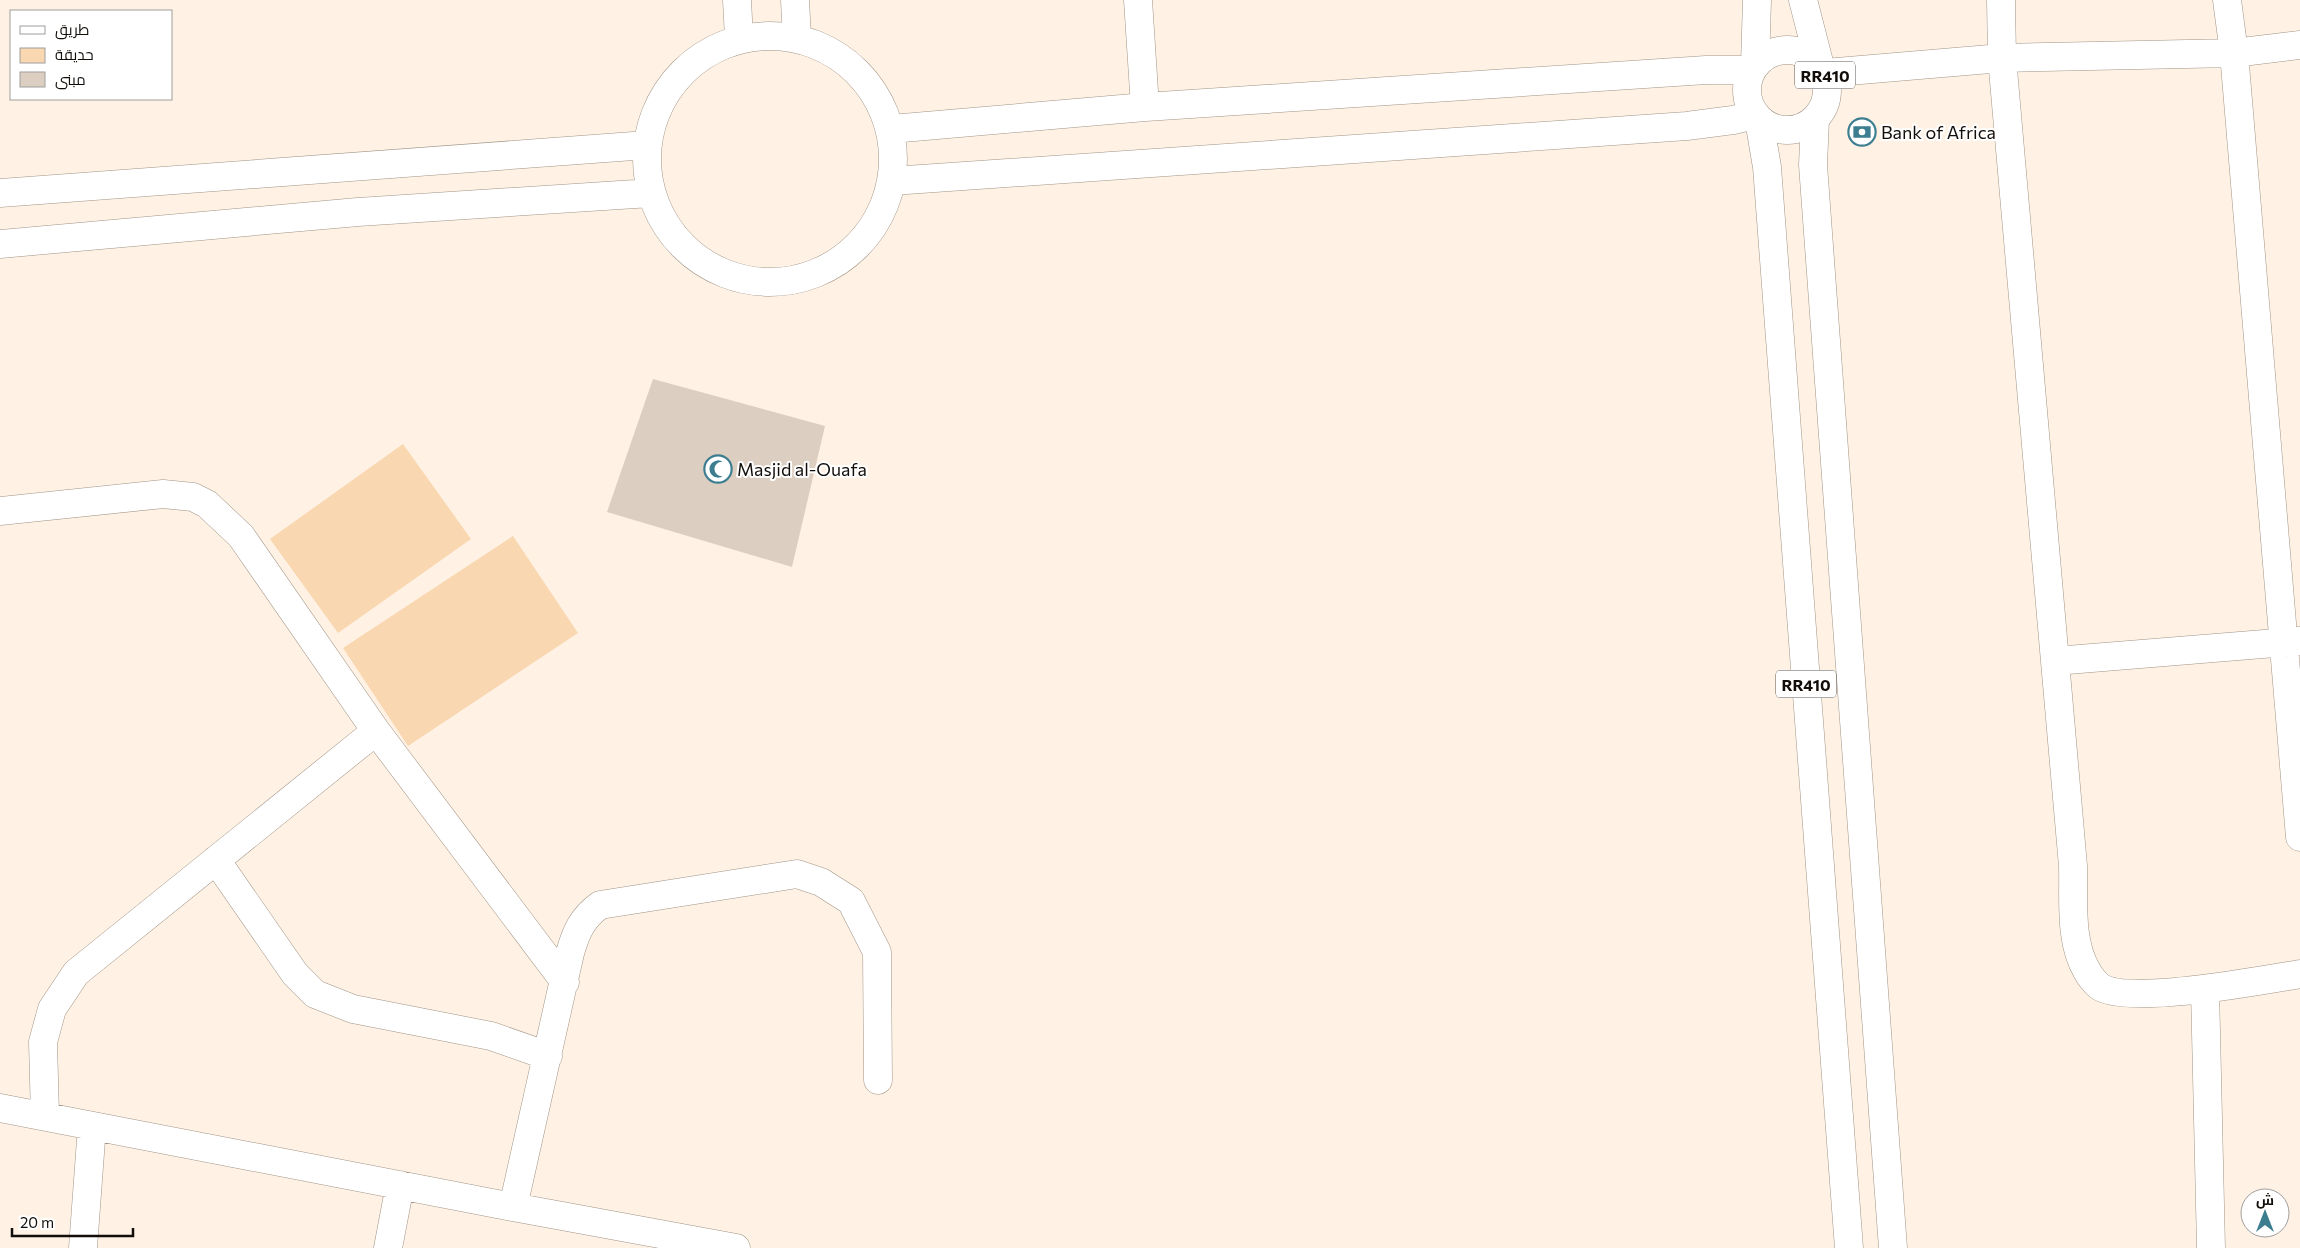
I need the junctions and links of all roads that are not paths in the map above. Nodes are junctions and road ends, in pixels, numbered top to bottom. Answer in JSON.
{"nodes":[{"id":1,"x":737,"y":0,"type":"edge"},
{"id":2,"x":795,"y":0,"type":"edge"},
{"id":3,"x":1138,"y":0,"type":"edge"},
{"id":4,"x":1757,"y":0,"type":"edge"},
{"id":5,"x":1803,"y":0,"type":"edge"},
{"id":6,"x":2001,"y":0,"type":"edge"},
{"id":7,"x":2227,"y":0,"type":"edge"},
{"id":8,"x":739,"y":38,"type":"junction"},
{"id":9,"x":797,"y":38,"type":"junction"},
{"id":10,"x":2300,"y":46,"type":"edge"},
{"id":11,"x":2234,"y":53,"type":"junction"},
{"id":12,"x":2002,"y":58,"type":"junction"},
{"id":13,"x":1753,"y":68,"type":"junction"},
{"id":14,"x":1822,"y":69,"type":"junction"},
{"id":15,"x":1145,"y":107,"type":"junction"},
{"id":16,"x":1757,"y":117,"type":"junction"},
{"id":17,"x":1815,"y":120,"type":"junction"},
{"id":18,"x":890,"y":129,"type":"junction"},
{"id":19,"x":647,"y":145,"type":"junction"},
{"id":20,"x":892,"y":181,"type":"junction"},
{"id":21,"x":0,"y":193,"type":"edge"},
{"id":22,"x":651,"y":193,"type":"junction"},
{"id":23,"x":0,"y":244,"type":"edge"},
{"id":24,"x":0,"y":511,"type":"edge"},
{"id":25,"x":2291,"y":641,"type":"edge"},
{"id":26,"x":2055,"y":661,"type":"junction"},
{"id":27,"x":376,"y":731,"type":"junction"},
{"id":28,"x":2300,"y":837,"type":"edge"},
{"id":29,"x":216,"y":860,"type":"junction"},
{"id":30,"x":2300,"y":974,"type":"edge"},
{"id":31,"x":565,"y":982,"type":"junction"},
{"id":32,"x":2205,"y":989,"type":"junction"},
{"id":33,"x":548,"y":1056,"type":"junction"},
{"id":34,"x":878,"y":1080,"type":"dead end"},
{"id":35,"x":0,"y":1108,"type":"edge"},
{"id":36,"x":46,"y":1116,"type":"junction"},
{"id":37,"x":92,"y":1126,"type":"junction"},
{"id":38,"x":400,"y":1185,"type":"junction"},
{"id":39,"x":513,"y":1207,"type":"junction"},
{"id":40,"x":83,"y":1248,"type":"edge"},
{"id":41,"x":388,"y":1248,"type":"edge"},
{"id":42,"x":736,"y":1248,"type":"edge"},
{"id":43,"x":1849,"y":1248,"type":"edge"},
{"id":44,"x":1893,"y":1248,"type":"edge"},
{"id":45,"x":2211,"y":1248,"type":"edge"}],
"edges":[{"from":1,"to":8,"type":"main road"},
{"from":2,"to":9,"type":"main road"},
{"from":3,"to":15,"type":"main road"},
{"from":4,"to":13,"type":"main road","number":"RR410"},
{"from":5,"to":14,"type":"main road","number":"RR410"},
{"from":6,"to":12,"type":"main road"},
{"from":7,"to":11,"type":"main road"},
{"from":8,"to":9,"type":"main road"},
{"from":8,"to":19,"type":"main road"},
{"from":9,"to":18,"type":"main road"},
{"from":10,"to":11,"type":"main road"},
{"from":11,"to":12,"type":"main road"},
{"from":11,"to":25,"type":"main road"},
{"from":12,"to":14,"type":"main road"},
{"from":12,"to":26,"type":"main road"},
{"from":13,"to":14,"type":"main road","number":"RR410"},
{"from":13,"to":15,"type":"main road"},
{"from":13,"to":16,"type":"main road","number":"RR410"},
{"from":14,"to":17,"type":"main road","number":"RR410"},
{"from":15,"to":18,"type":"main road"},
{"from":16,"to":17,"type":"main road"},
{"from":16,"to":20,"type":"main road"},
{"from":16,"to":43,"type":"main road","number":"RR410"},
{"from":17,"to":44,"type":"main road","number":"RR410"},
{"from":18,"to":20,"type":"main road"},
{"from":19,"to":21,"type":"main road"},
{"from":19,"to":22,"type":"main road"},
{"from":20,"to":22,"type":"main road"},
{"from":22,"to":23,"type":"main road"},
{"from":24,"to":27,"type":"main road"},
{"from":25,"to":26,"type":"main road"},
{"from":25,"to":28,"type":"main road"},
{"from":26,"to":32,"type":"main road"},
{"from":27,"to":29,"type":"main road"},
{"from":27,"to":31,"type":"main road"},
{"from":29,"to":33,"type":"main road"},
{"from":29,"to":36,"type":"main road"},
{"from":30,"to":32,"type":"main road"},
{"from":31,"to":33,"type":"main road"},
{"from":31,"to":34,"type":"main road"},
{"from":32,"to":45,"type":"main road"},
{"from":33,"to":39,"type":"main road"},
{"from":35,"to":36,"type":"main road"},
{"from":36,"to":37,"type":"main road"},
{"from":37,"to":38,"type":"main road"},
{"from":37,"to":40,"type":"main road"},
{"from":38,"to":39,"type":"main road"},
{"from":38,"to":41,"type":"main road"},
{"from":39,"to":42,"type":"main road"}]}
